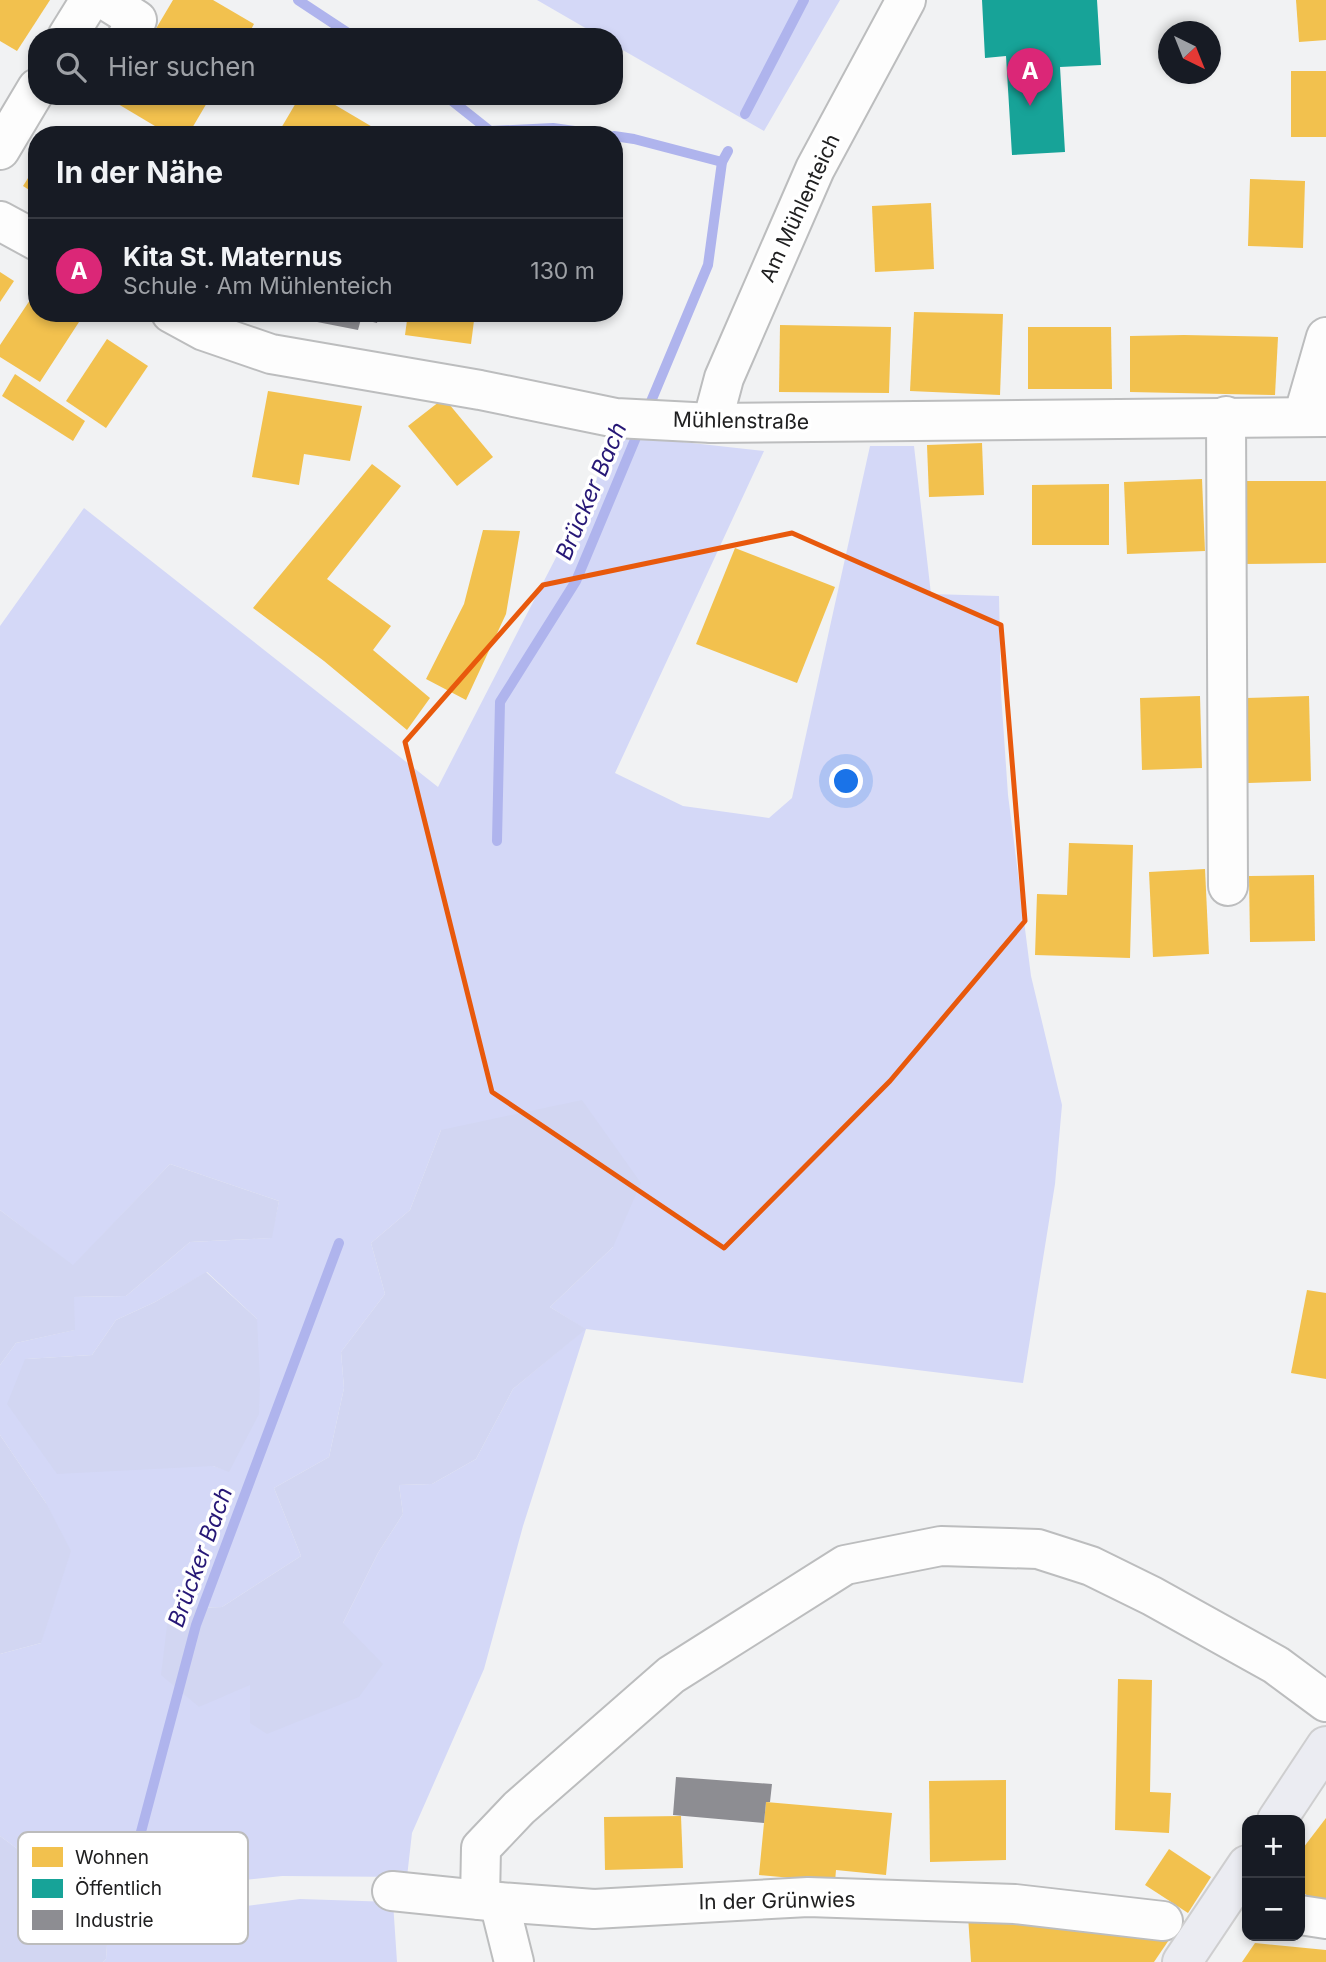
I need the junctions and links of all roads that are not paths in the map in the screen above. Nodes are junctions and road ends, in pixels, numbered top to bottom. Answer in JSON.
{"nodes":[{"id":1,"x":90,"y":0,"type":"edge"},
{"id":2,"x":906,"y":0,"type":"edge"},
{"id":3,"x":73,"y":28,"type":"edge"},
{"id":4,"x":28,"y":103,"type":"edge"},
{"id":5,"x":0,"y":150,"type":"edge"},
{"id":6,"x":0,"y":222,"type":"edge"},
{"id":7,"x":28,"y":236,"type":"edge"},
{"id":8,"x":188,"y":322,"type":"edge"},
{"id":9,"x":1326,"y":337,"type":"edge"},
{"id":10,"x":1226,"y":416,"type":"junction"},
{"id":11,"x":1315,"y":417,"type":"edge"},
{"id":12,"x":694,"y":422,"type":"junction"},
{"id":13,"x":1228,"y":886,"type":"dead end"},
{"id":14,"x":1326,"y":1702,"type":"edge"},
{"id":15,"x":1326,"y":1746,"type":"edge"},
{"id":16,"x":1280,"y":1815,"type":"edge"},
{"id":17,"x":1243,"y":1878,"type":"edge"},
{"id":18,"x":392,"y":1891,"type":"dead end"},
{"id":19,"x":490,"y":1901,"type":"junction"},
{"id":20,"x":1234,"y":1906,"type":"edge"},
{"id":21,"x":1305,"y":1916,"type":"edge"},
{"id":22,"x":1326,"y":1919,"type":"edge"},
{"id":23,"x":1163,"y":1921,"type":"dead end"},
{"id":24,"x":514,"y":1962,"type":"edge"},
{"id":25,"x":1182,"y":1962,"type":"edge"}],
"edges":[{"from":1,"to":3,"type":"street"},
{"from":2,"to":12,"type":"street","name":"Am Mühlenteich"},
{"from":4,"to":5,"type":"street"},
{"from":6,"to":7,"type":"street"},
{"from":8,"to":12,"type":"street","name":"Mühlenstraße"},
{"from":9,"to":11,"type":"street"},
{"from":10,"to":11,"type":"street","name":"Mühlenstraße"},
{"from":10,"to":12,"type":"street","name":"Mühlenstraße"},
{"from":10,"to":13,"type":"street"},
{"from":14,"to":19,"type":"street"},
{"from":15,"to":16,"type":"main road"},
{"from":17,"to":20,"type":"main road"},
{"from":18,"to":19,"type":"street","name":"In der Grünwies"},
{"from":19,"to":23,"type":"street","name":"In der Grünwies"},
{"from":19,"to":24,"type":"street"},
{"from":20,"to":25,"type":"main road"},
{"from":21,"to":22,"type":"street"}]}
